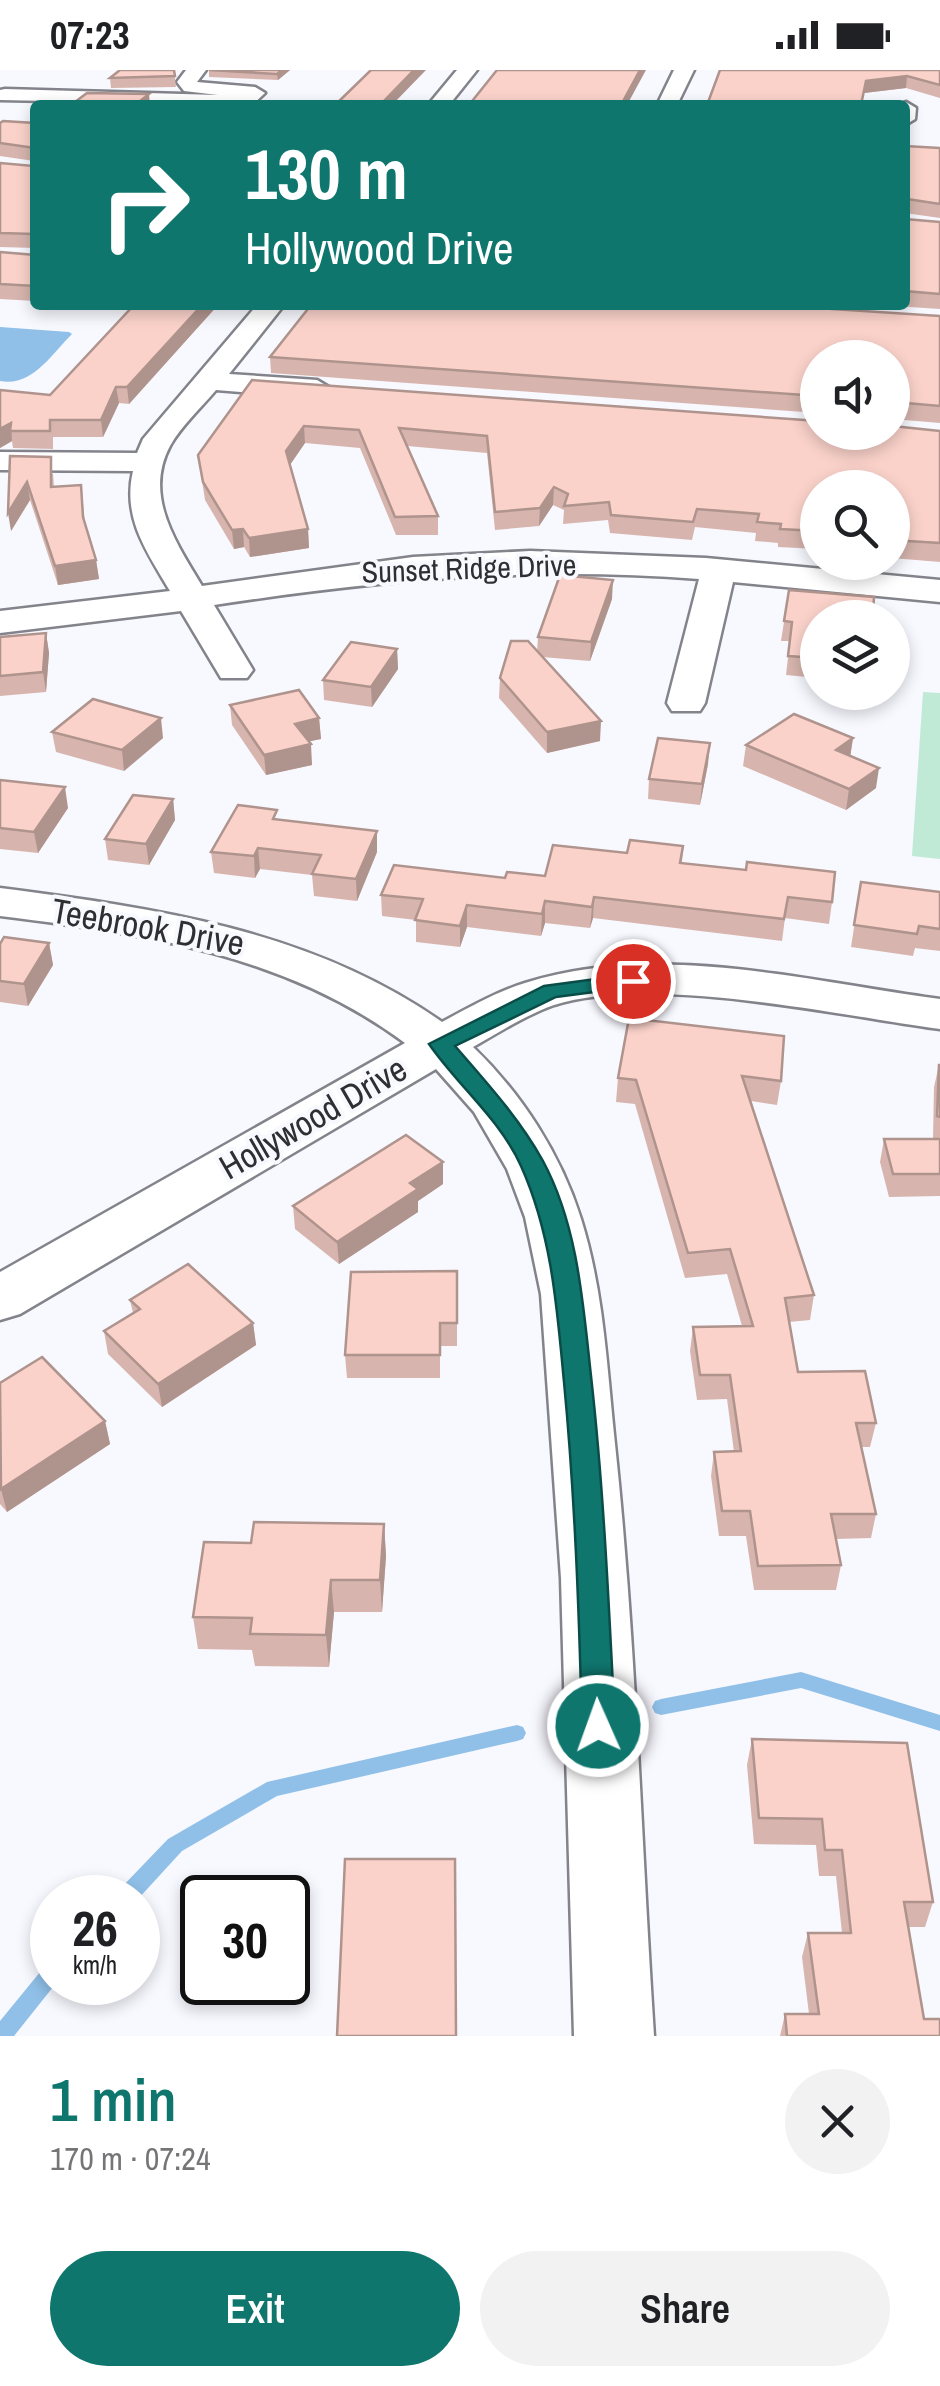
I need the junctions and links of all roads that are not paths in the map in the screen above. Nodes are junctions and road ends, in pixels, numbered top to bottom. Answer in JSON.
{"nodes":[{"id":1,"x":196,"y":70,"type":"edge"},
{"id":2,"x":467,"y":70,"type":"edge"},
{"id":3,"x":684,"y":70,"type":"edge"},
{"id":4,"x":40,"y":73,"type":"dead end"},
{"id":5,"x":2,"y":97,"type":"edge"},
{"id":6,"x":94,"y":100,"type":"edge"},
{"id":7,"x":245,"y":100,"type":"edge"},
{"id":8,"x":442,"y":100,"type":"edge"},
{"id":9,"x":669,"y":100,"type":"edge"},
{"id":10,"x":267,"y":310,"type":"edge"},
{"id":11,"x":208,"y":381,"type":"junction"},
{"id":12,"x":350,"y":392,"type":"edge"},
{"id":13,"x":0,"y":460,"type":"edge"},
{"id":14,"x":148,"y":462,"type":"junction"},
{"id":15,"x":718,"y":572,"type":"junction"},
{"id":16,"x":940,"y":591,"type":"edge"},
{"id":17,"x":192,"y":598,"type":"junction"},
{"id":18,"x":0,"y":622,"type":"edge"},
{"id":19,"x":234,"y":670,"type":"dead end"},
{"id":20,"x":686,"y":703,"type":"dead end"},
{"id":21,"x":0,"y":902,"type":"edge"},
{"id":22,"x":940,"y":1014,"type":"edge"},
{"id":23,"x":441,"y":1044,"type":"junction"},
{"id":24,"x":0,"y":1299,"type":"edge"},
{"id":25,"x":614,"y":2036,"type":"edge"}],
"edges":[{"from":1,"to":7,"type":"street"},
{"from":2,"to":8,"type":"street"},
{"from":3,"to":9,"type":"street"},
{"from":4,"to":5,"type":"street"},
{"from":5,"to":6,"type":"street"},
{"from":10,"to":11,"type":"street"},
{"from":11,"to":12,"type":"street"},
{"from":11,"to":14,"type":"street"},
{"from":13,"to":14,"type":"street"},
{"from":14,"to":17,"type":"street"},
{"from":15,"to":16,"type":"street","name":"Sunset Ridge Drive"},
{"from":15,"to":17,"type":"street","name":"Sunset Ridge Drive"},
{"from":15,"to":20,"type":"street"},
{"from":17,"to":18,"type":"street","name":"Sunset Ridge Drive"},
{"from":17,"to":19,"type":"street"},
{"from":21,"to":23,"type":"street","name":"Teebrook Drive"},
{"from":22,"to":23,"type":"street","name":"Hollywood Drive"},
{"from":23,"to":24,"type":"street","name":"Hollywood Drive"},
{"from":23,"to":25,"type":"street","name":"Teebrook Drive"}]}
